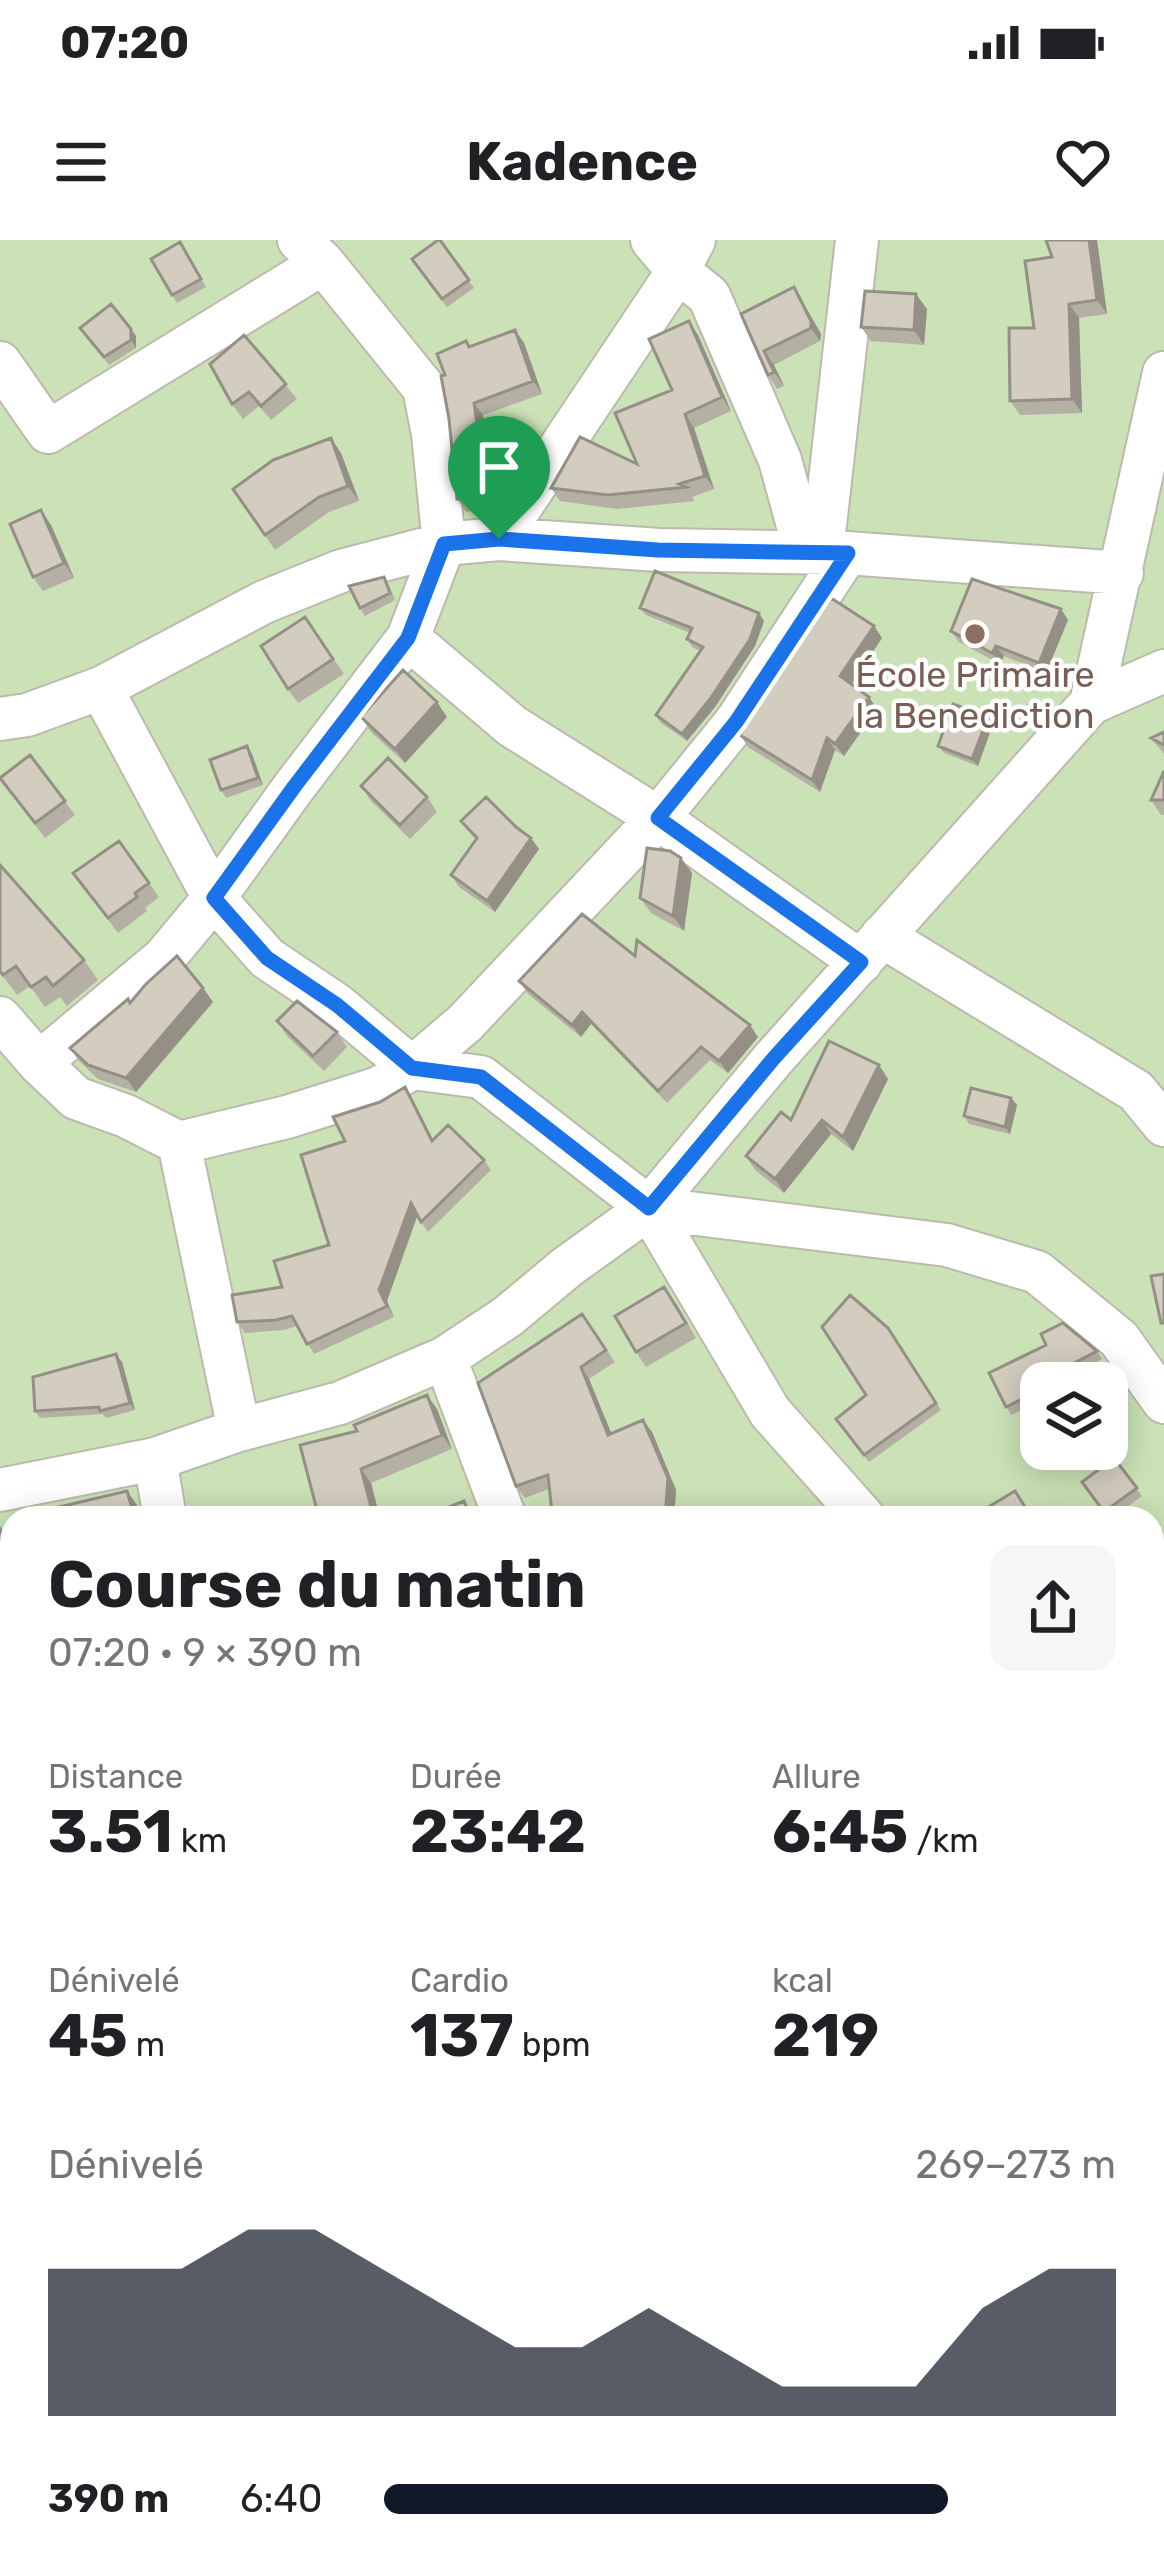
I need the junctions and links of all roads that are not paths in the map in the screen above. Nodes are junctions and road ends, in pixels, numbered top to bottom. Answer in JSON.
{"nodes":[{"id":1,"x":857,"y":240,"type":"edge"},
{"id":2,"x":675,"y":250,"type":"edge"},
{"id":3,"x":311,"y":252,"type":"edge"},
{"id":4,"x":0,"y":363,"type":"edge"},
{"id":5,"x":1164,"y":373,"type":"edge"},
{"id":6,"x":499,"y":539,"type":"junction"},
{"id":7,"x":444,"y":544,"type":"junction"},
{"id":8,"x":825,"y":552,"type":"junction"},
{"id":9,"x":1122,"y":573,"type":"junction"},
{"id":10,"x":408,"y":638,"type":"junction"},
{"id":11,"x":1164,"y":670,"type":"edge"},
{"id":12,"x":101,"y":688,"type":"junction"},
{"id":13,"x":1091,"y":703,"type":"junction"},
{"id":14,"x":0,"y":719,"type":"edge"},
{"id":15,"x":658,"y":818,"type":"junction"},
{"id":16,"x":214,"y":898,"type":"junction"},
{"id":17,"x":872,"y":949,"type":"junction"},
{"id":18,"x":0,"y":1018,"type":"edge"},
{"id":19,"x":39,"y":1063,"type":"junction"},
{"id":20,"x":412,"y":1068,"type":"junction"},
{"id":21,"x":1164,"y":1125,"type":"edge"},
{"id":22,"x":179,"y":1143,"type":"junction"},
{"id":23,"x":649,"y":1208,"type":"junction"},
{"id":24,"x":445,"y":1358,"type":"junction"},
{"id":25,"x":1164,"y":1402,"type":"edge"},
{"id":26,"x":239,"y":1430,"type":"junction"},
{"id":27,"x":155,"y":1459,"type":"junction"},
{"id":28,"x":0,"y":1490,"type":"edge"},
{"id":29,"x":163,"y":1506,"type":"edge"},
{"id":30,"x":500,"y":1506,"type":"edge"},
{"id":31,"x":852,"y":1506,"type":"edge"}],
"edges":[{"from":1,"to":8,"type":"street"},
{"from":2,"to":6,"type":"street"},
{"from":2,"to":8,"type":"street"},
{"from":3,"to":4,"type":"street"},
{"from":3,"to":7,"type":"street"},
{"from":5,"to":9,"type":"street"},
{"from":6,"to":7,"type":"street"},
{"from":6,"to":8,"type":"street"},
{"from":7,"to":10,"type":"street"},
{"from":7,"to":12,"type":"street"},
{"from":8,"to":9,"type":"street"},
{"from":8,"to":15,"type":"street"},
{"from":9,"to":13,"type":"street"},
{"from":10,"to":15,"type":"street"},
{"from":10,"to":16,"type":"street"},
{"from":11,"to":13,"type":"street"},
{"from":12,"to":14,"type":"street"},
{"from":12,"to":16,"type":"street"},
{"from":13,"to":17,"type":"street"},
{"from":15,"to":17,"type":"street"},
{"from":15,"to":20,"type":"street"},
{"from":16,"to":19,"type":"street"},
{"from":16,"to":20,"type":"street"},
{"from":17,"to":21,"type":"street"},
{"from":17,"to":23,"type":"street"},
{"from":18,"to":19,"type":"street"},
{"from":19,"to":22,"type":"street"},
{"from":20,"to":22,"type":"street"},
{"from":20,"to":23,"type":"street"},
{"from":22,"to":26,"type":"street"},
{"from":23,"to":24,"type":"street"},
{"from":23,"to":25,"type":"street"},
{"from":23,"to":31,"type":"street"},
{"from":24,"to":26,"type":"street"},
{"from":24,"to":30,"type":"street"},
{"from":26,"to":27,"type":"street"},
{"from":27,"to":28,"type":"street"},
{"from":27,"to":29,"type":"street"}]}
